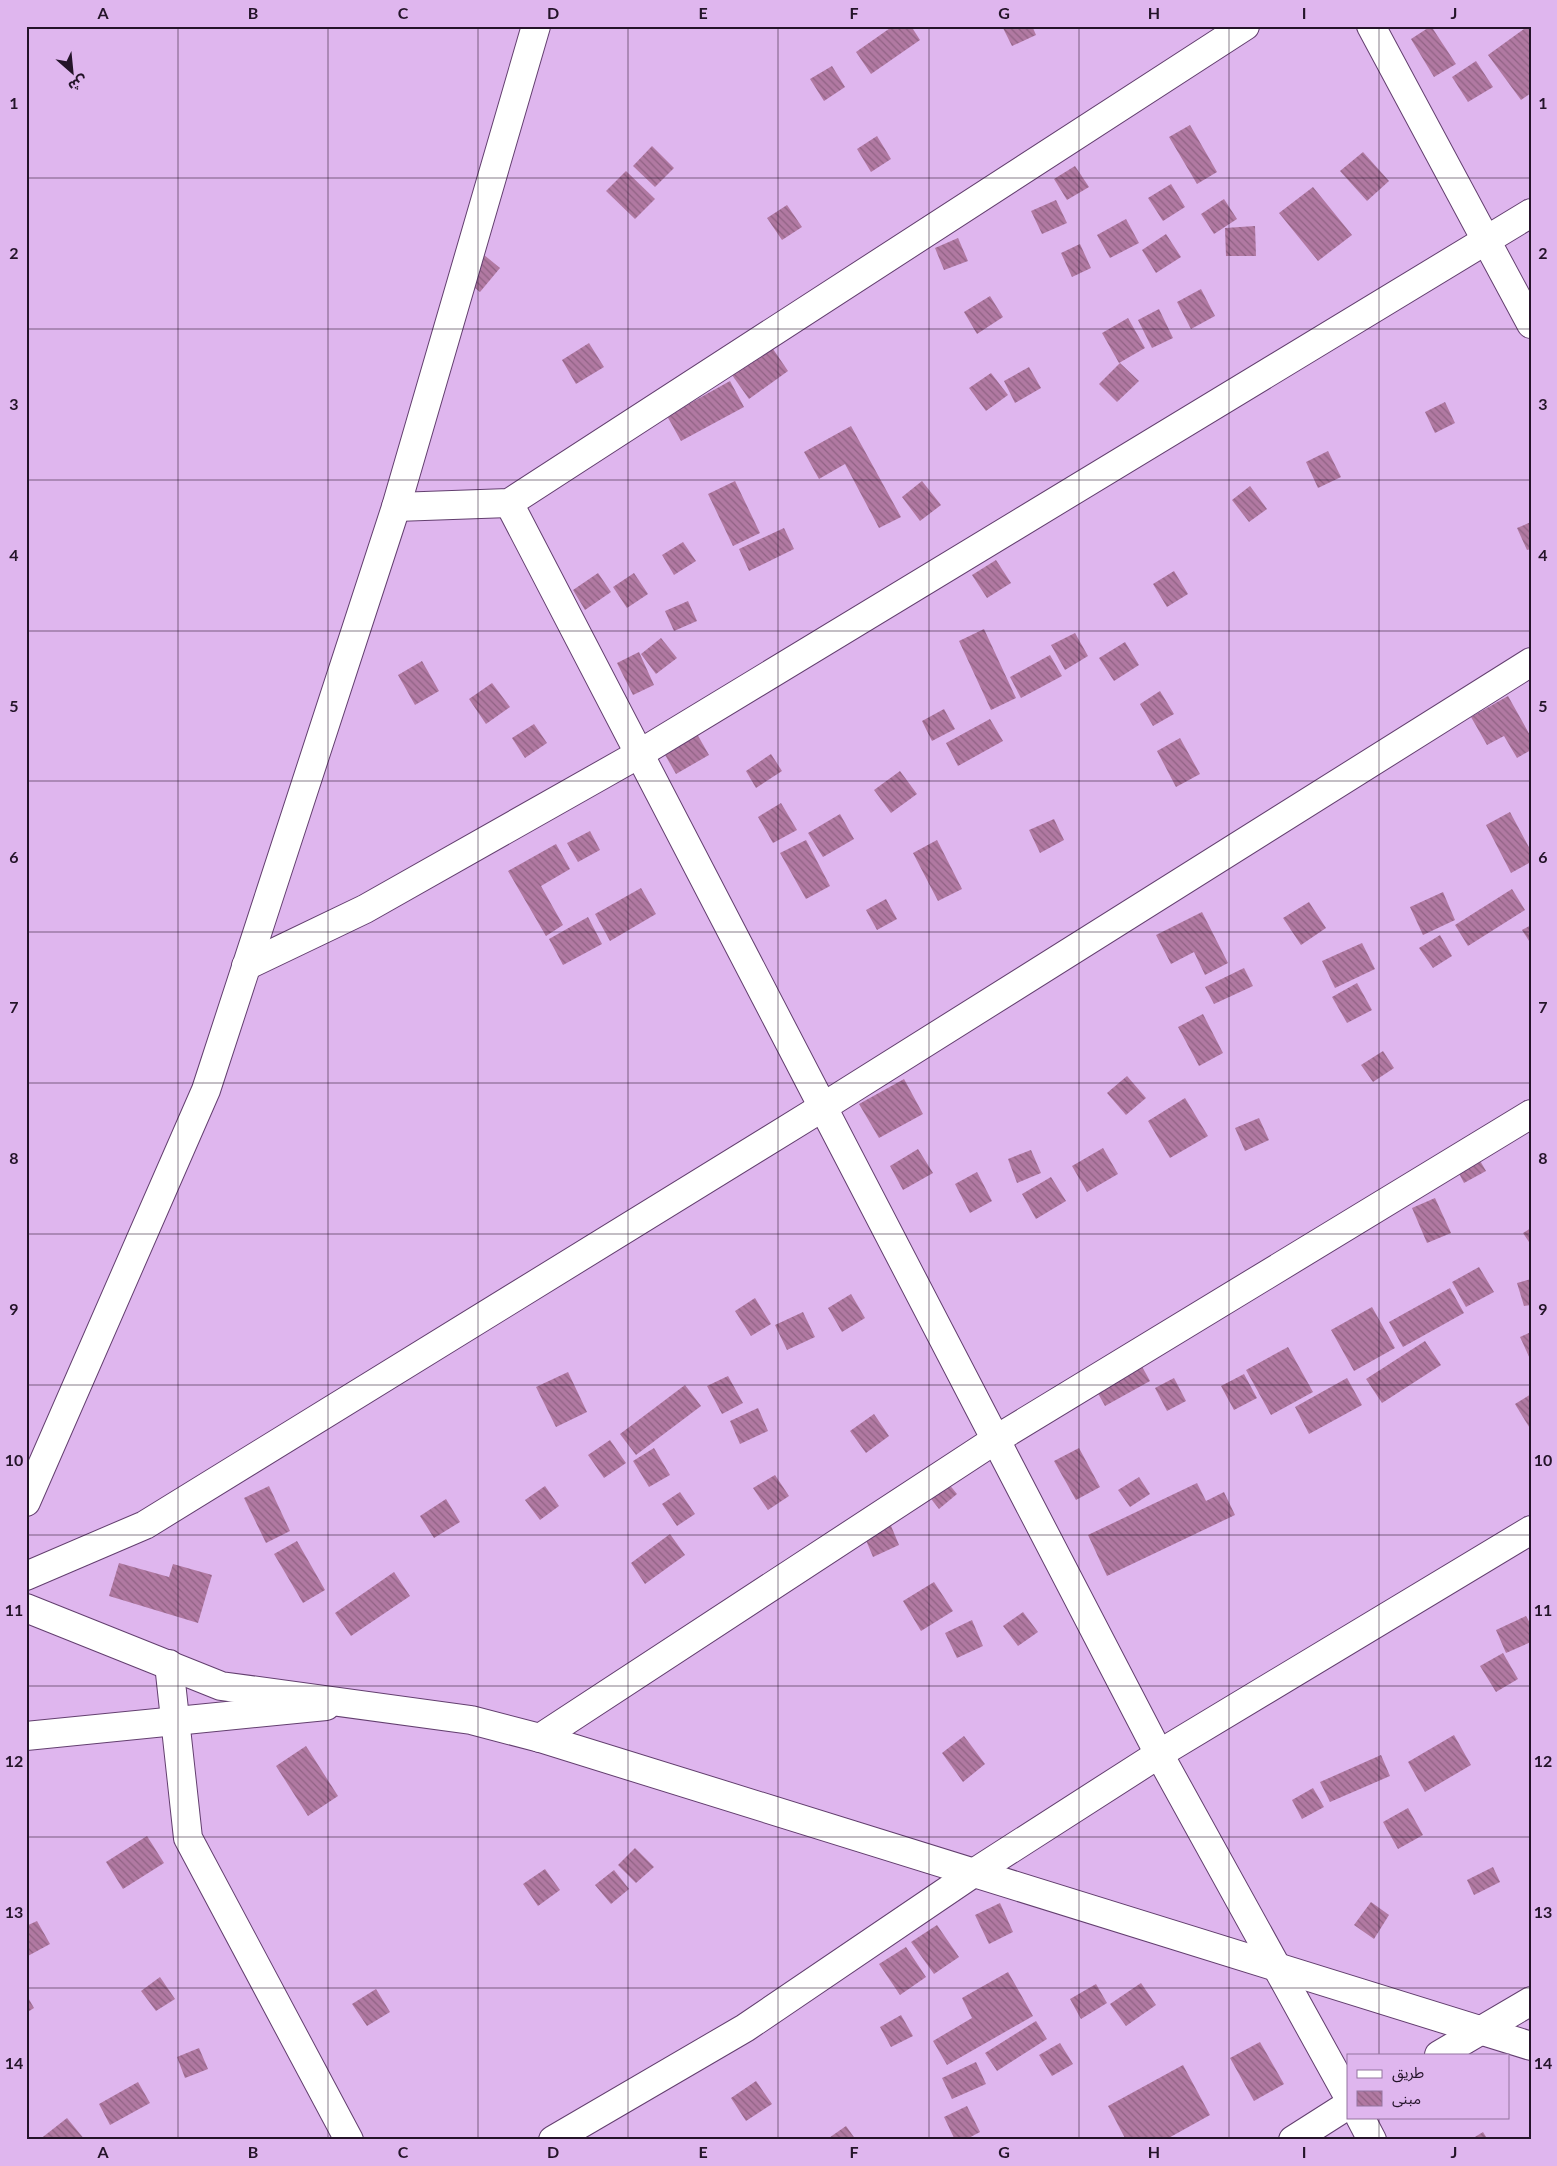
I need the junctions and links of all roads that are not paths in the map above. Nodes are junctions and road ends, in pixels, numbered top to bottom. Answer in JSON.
{"nodes":[{"id":1,"x":536,"y":26,"type":"edge"},
{"id":2,"x":1245,"y":26,"type":"edge"},
{"id":3,"x":1370,"y":26,"type":"edge"},
{"id":4,"x":1531,"y":213,"type":"edge"},
{"id":5,"x":1486,"y":240,"type":"junction"},
{"id":6,"x":1531,"y":324,"type":"edge"},
{"id":7,"x":509,"y":503,"type":"junction"},
{"id":8,"x":396,"y":507,"type":"junction"},
{"id":9,"x":1531,"y":662,"type":"edge"},
{"id":10,"x":639,"y":754,"type":"junction"},
{"id":11,"x":246,"y":966,"type":"junction"},
{"id":12,"x":822,"y":1107,"type":"junction"},
{"id":13,"x":1531,"y":1114,"type":"edge"},
{"id":14,"x":995,"y":1440,"type":"junction"},
{"id":15,"x":26,"y":1502,"type":"edge"},
{"id":16,"x":1531,"y":1530,"type":"edge"},
{"id":17,"x":26,"y":1576,"type":"edge"},
{"id":18,"x":26,"y":1608,"type":"edge"},
{"id":19,"x":169,"y":1664,"type":"junction"},
{"id":20,"x":347,"y":1704,"type":"junction"},
{"id":21,"x":175,"y":1720,"type":"junction"},
{"id":22,"x":26,"y":1736,"type":"edge"},
{"id":23,"x":540,"y":1738,"type":"junction"},
{"id":24,"x":1159,"y":1754,"type":"junction"},
{"id":25,"x":972,"y":1874,"type":"junction"},
{"id":26,"x":1276,"y":1966,"type":"junction"},
{"id":27,"x":1531,"y":2001,"type":"edge"},
{"id":28,"x":1481,"y":2031,"type":"junction"},
{"id":29,"x":1531,"y":2046,"type":"edge"},
{"id":30,"x":1441,"y":2054,"type":"edge"},
{"id":31,"x":1347,"y":2094,"type":"edge"},
{"id":32,"x":1347,"y":2106,"type":"edge"},
{"id":33,"x":1361,"y":2118,"type":"edge"},
{"id":34,"x":350,"y":2140,"type":"edge"},
{"id":35,"x":554,"y":2140,"type":"edge"},
{"id":36,"x":1293,"y":2140,"type":"edge"},
{"id":37,"x":1372,"y":2140,"type":"edge"}],
"edges":[{"from":1,"to":8,"type":"street"},
{"from":2,"to":7,"type":"street"},
{"from":3,"to":5,"type":"street"},
{"from":4,"to":5,"type":"street"},
{"from":5,"to":6,"type":"street"},
{"from":5,"to":10,"type":"street"},
{"from":7,"to":8,"type":"street"},
{"from":7,"to":10,"type":"street"},
{"from":8,"to":11,"type":"street"},
{"from":9,"to":12,"type":"street"},
{"from":10,"to":11,"type":"street"},
{"from":10,"to":12,"type":"street"},
{"from":11,"to":15,"type":"street"},
{"from":12,"to":14,"type":"street"},
{"from":12,"to":17,"type":"street"},
{"from":13,"to":14,"type":"street"},
{"from":14,"to":23,"type":"street"},
{"from":14,"to":24,"type":"street"},
{"from":16,"to":24,"type":"street"},
{"from":18,"to":19,"type":"street"},
{"from":19,"to":20,"type":"street"},
{"from":19,"to":21,"type":"street"},
{"from":20,"to":21,"type":"street"},
{"from":20,"to":23,"type":"street"},
{"from":21,"to":22,"type":"street"},
{"from":21,"to":34,"type":"street"},
{"from":23,"to":25,"type":"street"},
{"from":24,"to":25,"type":"street"},
{"from":24,"to":26,"type":"street"},
{"from":25,"to":26,"type":"street"},
{"from":25,"to":35,"type":"street"},
{"from":26,"to":28,"type":"street"},
{"from":26,"to":31,"type":"street"},
{"from":27,"to":28,"type":"street"},
{"from":28,"to":29,"type":"street"},
{"from":28,"to":30,"type":"street"},
{"from":32,"to":36,"type":"street"},
{"from":33,"to":37,"type":"street"}]}
